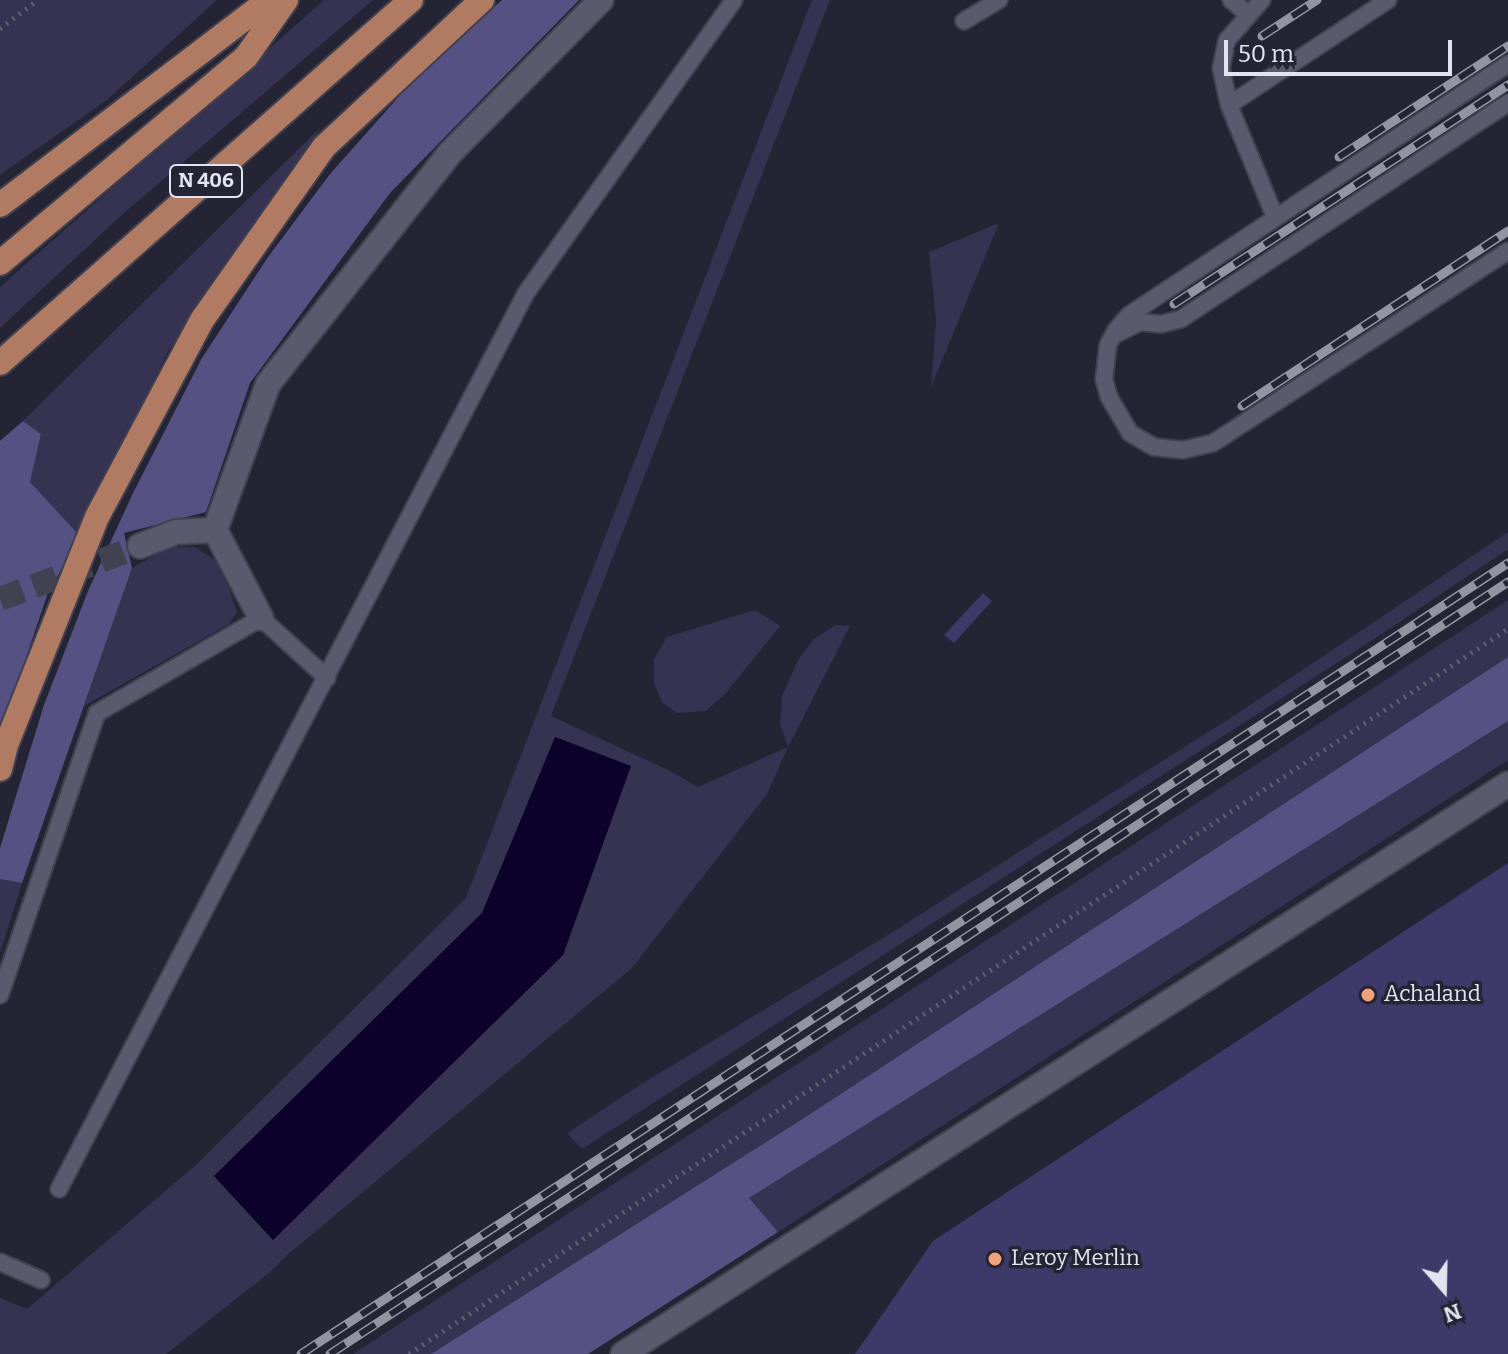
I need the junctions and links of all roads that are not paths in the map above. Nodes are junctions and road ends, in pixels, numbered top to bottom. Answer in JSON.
{"nodes":[{"id":1,"x":269,"y":0,"type":"edge"},
{"id":2,"x":286,"y":0,"type":"edge"},
{"id":3,"x":411,"y":0,"type":"edge"},
{"id":4,"x":482,"y":0,"type":"edge"},
{"id":5,"x":601,"y":0,"type":"edge"},
{"id":6,"x":734,"y":0,"type":"edge"},
{"id":7,"x":970,"y":0,"type":"edge"},
{"id":8,"x":999,"y":0,"type":"edge"},
{"id":9,"x":1231,"y":0,"type":"edge"},
{"id":10,"x":1262,"y":0,"type":"edge"},
{"id":11,"x":1388,"y":0,"type":"edge"},
{"id":12,"x":1248,"y":14,"type":"junction"},
{"id":13,"x":1508,"y":64,"type":"edge"},
{"id":14,"x":1508,"y":103,"type":"edge"},
{"id":15,"x":1229,"y":105,"type":"junction"},
{"id":16,"x":0,"y":205,"type":"edge"},
{"id":17,"x":1275,"y":217,"type":"junction"},
{"id":18,"x":1508,"y":251,"type":"edge"},
{"id":19,"x":0,"y":263,"type":"edge"},
{"id":20,"x":1108,"y":345,"type":"junction"},
{"id":21,"x":0,"y":363,"type":"edge"},
{"id":22,"x":215,"y":530,"type":"junction"},
{"id":23,"x":140,"y":546,"type":"tunnel mouth"},
{"id":24,"x":261,"y":618,"type":"junction"},
{"id":25,"x":327,"y":678,"type":"junction"},
{"id":26,"x":0,"y":769,"type":"edge"},
{"id":27,"x":1508,"y":784,"type":"edge"},
{"id":28,"x":0,"y":995,"type":"edge"},
{"id":29,"x":59,"y":1189,"type":"dead end"},
{"id":30,"x":0,"y":1262,"type":"edge"},
{"id":31,"x":41,"y":1280,"type":"dead end"},
{"id":32,"x":623,"y":1354,"type":"edge"}],
"edges":[{"from":1,"to":16,"type":"highway"},
{"from":2,"to":19,"type":"highway"},
{"from":3,"to":21,"type":"highway","number":"N 406"},
{"from":4,"to":26,"type":"highway"},
{"from":5,"to":22,"type":"street"},
{"from":6,"to":25,"type":"lane"},
{"from":7,"to":8,"type":"lane"},
{"from":9,"to":12,"type":"lane"},
{"from":10,"to":12,"type":"lane"},
{"from":11,"to":15,"type":"lane"},
{"from":12,"to":15,"type":"lane"},
{"from":13,"to":17,"type":"lane"},
{"from":14,"to":20,"type":"lane"},
{"from":15,"to":17,"type":"lane"},
{"from":17,"to":20,"type":"lane"},
{"from":18,"to":20,"type":"lane"},
{"from":22,"to":23,"type":"street"},
{"from":22,"to":24,"type":"street"},
{"from":24,"to":25,"type":"lane"},
{"from":24,"to":28,"type":"lane"},
{"from":25,"to":29,"type":"lane"},
{"from":27,"to":32,"type":"street"},
{"from":30,"to":31,"type":"lane"}]}
